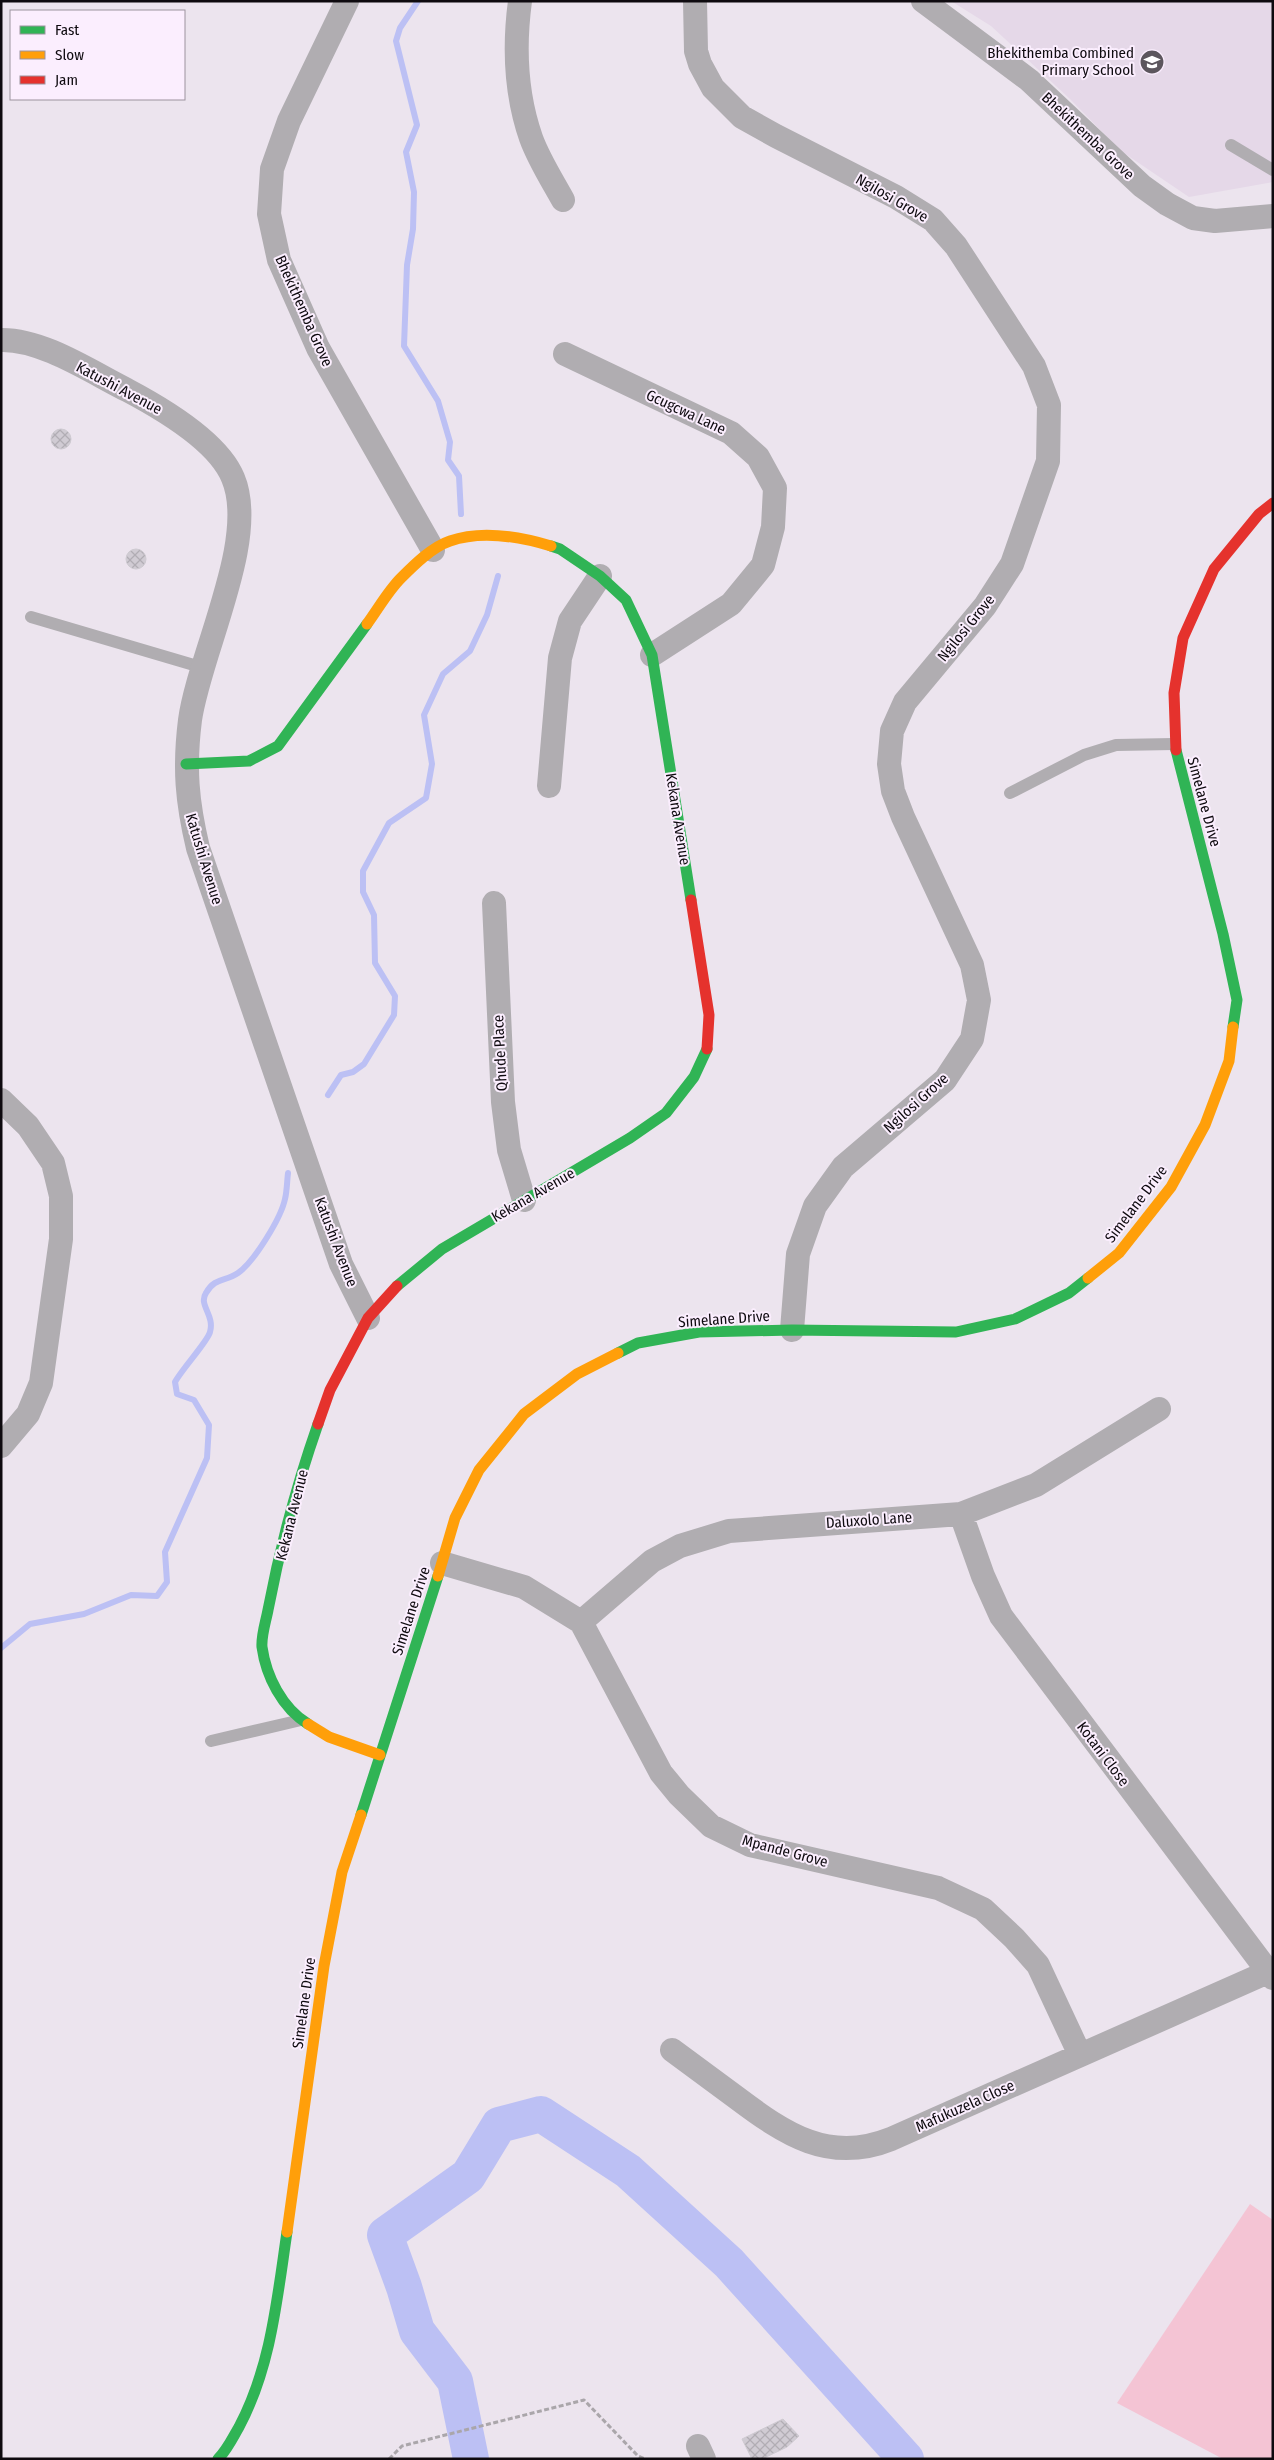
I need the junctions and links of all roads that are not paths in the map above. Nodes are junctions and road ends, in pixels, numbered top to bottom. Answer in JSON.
{"nodes":[{"id":1,"x":347,"y":1,"type":"edge"},
{"id":2,"x":520,"y":1,"type":"edge"},
{"id":3,"x":695,"y":1,"type":"edge"},
{"id":4,"x":923,"y":1,"type":"edge"},
{"id":5,"x":1231,"y":145,"type":"dead end"},
{"id":6,"x":1273,"y":170,"type":"edge"},
{"id":7,"x":562,"y":200,"type":"dead end"},
{"id":8,"x":1273,"y":216,"type":"edge"},
{"id":9,"x":1,"y":340,"type":"edge"},
{"id":10,"x":565,"y":354,"type":"dead end"},
{"id":11,"x":1273,"y":503,"type":"edge"},
{"id":12,"x":433,"y":550,"type":"junction"},
{"id":13,"x":600,"y":576,"type":"junction"},
{"id":14,"x":31,"y":617,"type":"dead end"},
{"id":15,"x":652,"y":654,"type":"junction"},
{"id":16,"x":204,"y":668,"type":"junction"},
{"id":17,"x":1174,"y":744,"type":"junction"},
{"id":18,"x":186,"y":764,"type":"junction"},
{"id":19,"x":548,"y":786,"type":"dead end"},
{"id":20,"x":1010,"y":793,"type":"dead end"},
{"id":21,"x":494,"y":903,"type":"dead end"},
{"id":22,"x":1,"y":1100,"type":"edge"},
{"id":23,"x":524,"y":1200,"type":"junction"},
{"id":24,"x":368,"y":1318,"type":"junction"},
{"id":25,"x":792,"y":1330,"type":"junction"},
{"id":26,"x":1159,"y":1409,"type":"dead end"},
{"id":27,"x":1,"y":1446,"type":"edge"},
{"id":28,"x":961,"y":1514,"type":"junction"},
{"id":29,"x":442,"y":1563,"type":"junction"},
{"id":30,"x":580,"y":1622,"type":"junction"},
{"id":31,"x":301,"y":1720,"type":"junction"},
{"id":32,"x":211,"y":1741,"type":"dead end"},
{"id":33,"x":380,"y":1755,"type":"junction"},
{"id":34,"x":1270,"y":1975,"type":"edge"},
{"id":35,"x":672,"y":2050,"type":"dead end"},
{"id":36,"x":1080,"y":2055,"type":"junction"},
{"id":37,"x":218,"y":2459,"type":"edge"}],
"edges":[{"from":1,"to":12,"type":"street","name":"Bhekithemba Grove"},
{"from":2,"to":7,"type":"street"},
{"from":3,"to":25,"type":"street","name":"Ngilosi Grove"},
{"from":4,"to":8,"type":"street","name":"Bhekithemba Grove"},
{"from":5,"to":6,"type":"lane"},
{"from":9,"to":16,"type":"street","name":"Katushi Avenue"},
{"from":10,"to":15,"type":"street","name":"Gcugcwa Lane"},
{"from":11,"to":17,"type":"street","name":"Simelane Drive"},
{"from":12,"to":13,"type":"street","name":"Kekana Avenue"},
{"from":12,"to":18,"type":"street","name":"Kekana Avenue"},
{"from":13,"to":15,"type":"street","name":"Kekana Avenue"},
{"from":13,"to":19,"type":"street"},
{"from":14,"to":16,"type":"lane"},
{"from":15,"to":23,"type":"street","name":"Kekana Avenue"},
{"from":16,"to":18,"type":"street","name":"Katushi Avenue"},
{"from":17,"to":20,"type":"lane"},
{"from":17,"to":25,"type":"street","name":"Simelane Drive"},
{"from":18,"to":24,"type":"street","name":"Katushi Avenue"},
{"from":21,"to":23,"type":"street","name":"Qhude Place"},
{"from":22,"to":27,"type":"street"},
{"from":23,"to":24,"type":"street","name":"Kekana Avenue"},
{"from":24,"to":31,"type":"street","name":"Kekana Avenue"},
{"from":25,"to":29,"type":"street","name":"Simelane Drive"},
{"from":26,"to":28,"type":"street","name":"Daluxolo Lane"},
{"from":28,"to":30,"type":"street","name":"Daluxolo Lane"},
{"from":28,"to":34,"type":"street","name":"Kotani Close"},
{"from":29,"to":30,"type":"street","name":"Mpande Grove"},
{"from":29,"to":33,"type":"street","name":"Simelane Drive"},
{"from":30,"to":36,"type":"street","name":"Mpande Grove"},
{"from":31,"to":32,"type":"lane"},
{"from":31,"to":33,"type":"street","name":"Kekana Avenue"},
{"from":33,"to":37,"type":"street","name":"Simelane Drive"},
{"from":34,"to":36,"type":"street","name":"Mafukuzela Close"},
{"from":35,"to":36,"type":"street","name":"Mafukuzela Close"}]}
